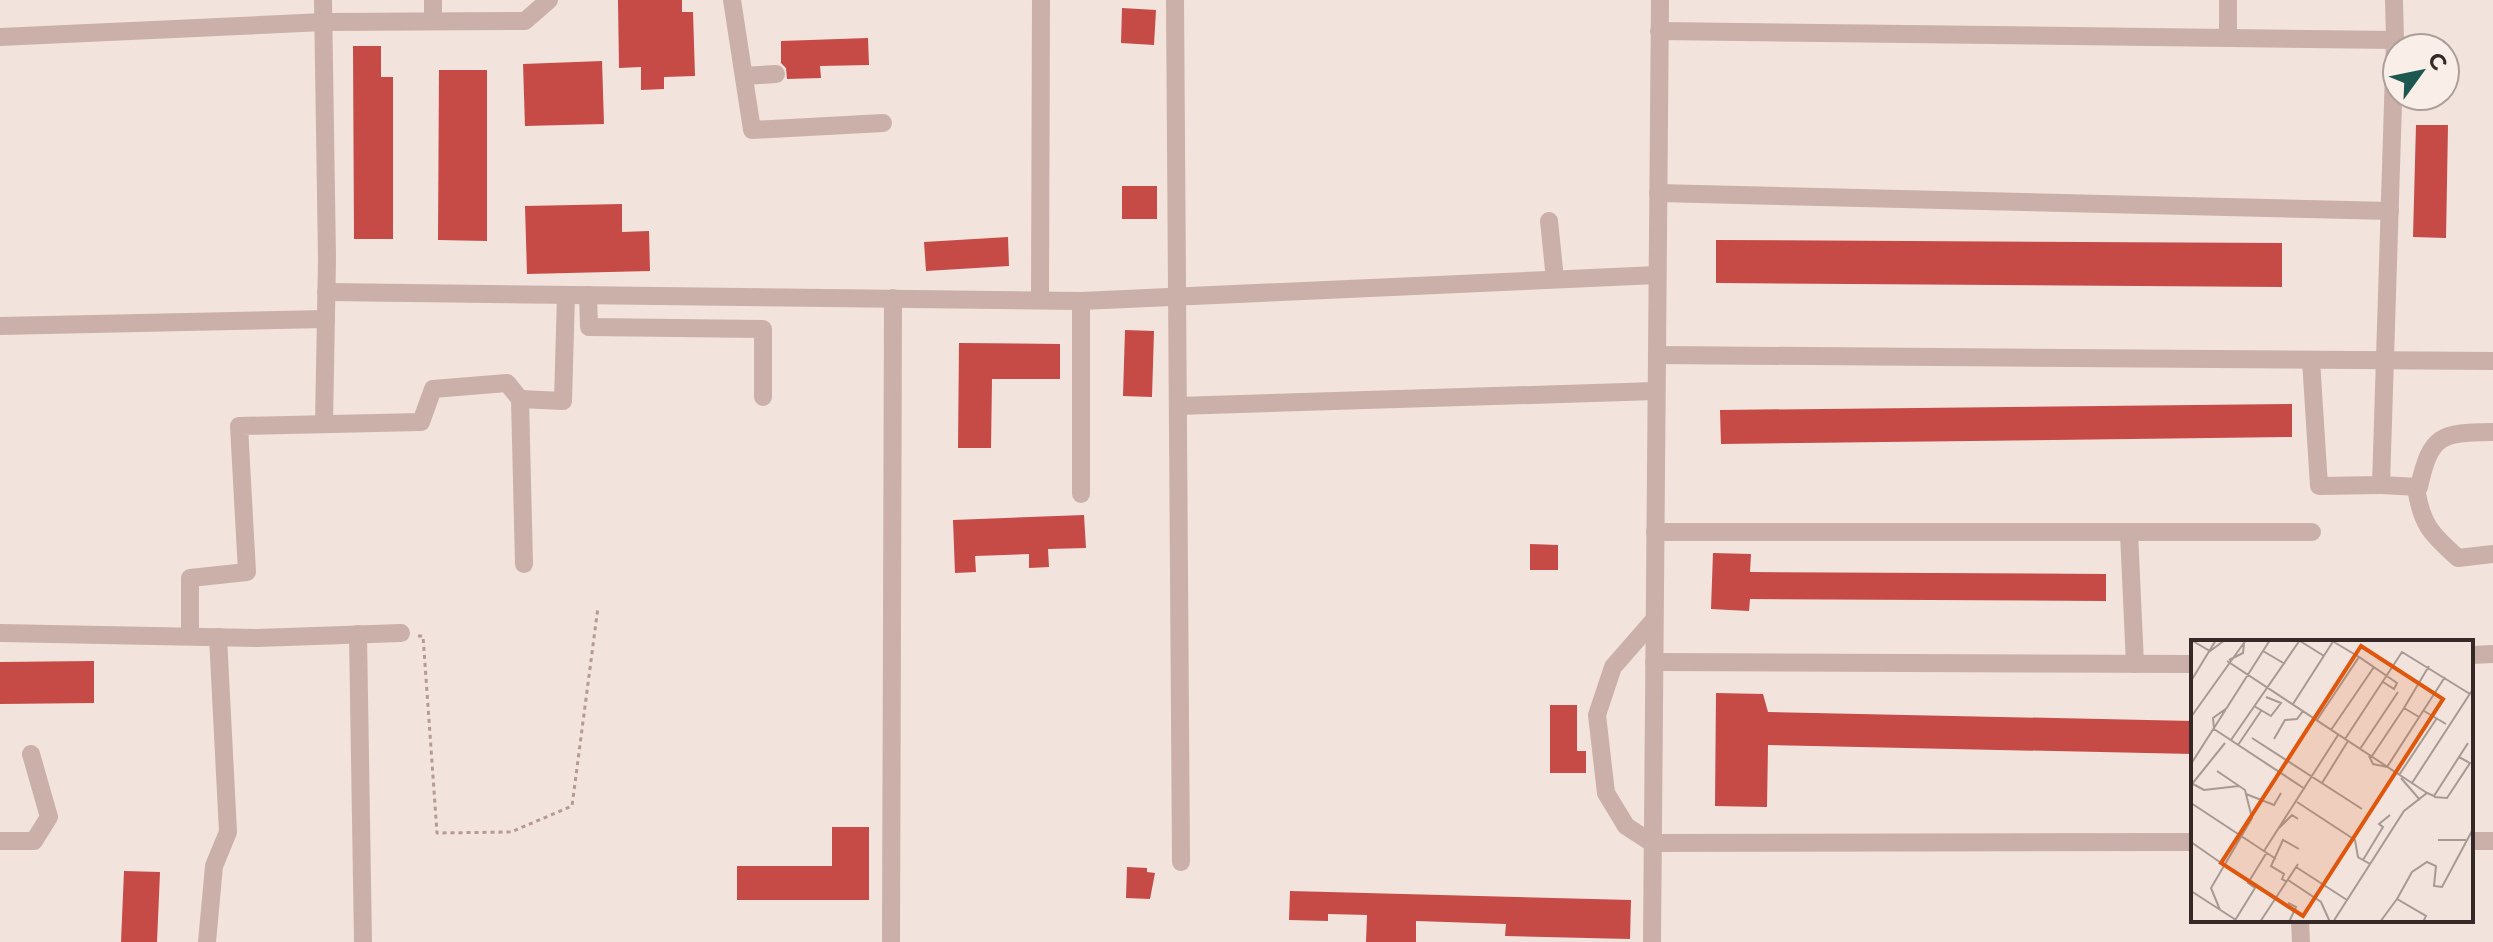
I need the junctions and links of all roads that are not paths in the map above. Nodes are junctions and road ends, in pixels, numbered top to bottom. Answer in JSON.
{"nodes":[{"id":1,"x":323,"y":0,"type":"edge"},
{"id":2,"x":433,"y":0,"type":"edge"},
{"id":3,"x":549,"y":0,"type":"edge"},
{"id":4,"x":732,"y":0,"type":"edge"},
{"id":5,"x":1041,"y":0,"type":"edge"},
{"id":6,"x":1175,"y":0,"type":"edge"},
{"id":7,"x":1660,"y":0,"type":"edge"},
{"id":8,"x":2228,"y":0,"type":"edge"},
{"id":9,"x":2394,"y":0,"type":"edge"},
{"id":10,"x":433,"y":21,"type":"junction"},
{"id":11,"x":324,"y":22,"type":"junction"},
{"id":12,"x":1659,"y":31,"type":"junction"},
{"id":13,"x":2395,"y":32,"type":"edge"},
{"id":14,"x":0,"y":37,"type":"edge"},
{"id":15,"x":2228,"y":38,"type":"junction"},
{"id":16,"x":2381,"y":40,"type":"edge"},
{"id":17,"x":776,"y":74,"type":"dead end"},
{"id":18,"x":744,"y":76,"type":"junction"},
{"id":19,"x":2393,"y":112,"type":"edge"},
{"id":20,"x":883,"y":123,"type":"dead end"},
{"id":21,"x":1658,"y":193,"type":"junction"},
{"id":22,"x":2390,"y":211,"type":"junction"},
{"id":23,"x":1549,"y":221,"type":"dead end"},
{"id":24,"x":1657,"y":275,"type":"junction"},
{"id":25,"x":1555,"y":279,"type":"junction"},
{"id":26,"x":326,"y":292,"type":"junction"},
{"id":27,"x":566,"y":295,"type":"junction"},
{"id":28,"x":588,"y":295,"type":"junction"},
{"id":29,"x":1177,"y":296,"type":"junction"},
{"id":30,"x":893,"y":298,"type":"junction"},
{"id":31,"x":1040,"y":300,"type":"junction"},
{"id":32,"x":1081,"y":301,"type":"junction"},
{"id":33,"x":326,"y":319,"type":"junction"},
{"id":34,"x":0,"y":326,"type":"edge"},
{"id":35,"x":1657,"y":355,"type":"junction"},
{"id":36,"x":2311,"y":360,"type":"junction"},
{"id":37,"x":2385,"y":360,"type":"junction"},
{"id":38,"x":2493,"y":361,"type":"edge"},
{"id":39,"x":1656,"y":391,"type":"junction"},
{"id":40,"x":763,"y":397,"type":"dead end"},
{"id":41,"x":520,"y":399,"type":"junction"},
{"id":42,"x":1178,"y":406,"type":"junction"},
{"id":43,"x":324,"y":424,"type":"junction"},
{"id":44,"x":2493,"y":432,"type":"edge"},
{"id":45,"x":2381,"y":485,"type":"junction"},
{"id":46,"x":2416,"y":487,"type":"junction"},
{"id":47,"x":1081,"y":494,"type":"dead end"},
{"id":48,"x":1655,"y":532,"type":"junction"},
{"id":49,"x":2312,"y":532,"type":"dead end"},
{"id":50,"x":2129,"y":533,"type":"junction"},
{"id":51,"x":2493,"y":554,"type":"edge"},
{"id":52,"x":524,"y":564,"type":"dead end"},
{"id":53,"x":1654,"y":620,"type":"junction"},
{"id":54,"x":0,"y":633,"type":"edge"},
{"id":55,"x":401,"y":633,"type":"road end"},
{"id":56,"x":358,"y":634,"type":"junction"},
{"id":57,"x":190,"y":636,"type":"junction"},
{"id":58,"x":218,"y":637,"type":"junction"},
{"id":59,"x":2493,"y":654,"type":"edge"},
{"id":60,"x":2473,"y":655,"type":"edge"},
{"id":61,"x":1654,"y":662,"type":"junction"},
{"id":62,"x":2135,"y":664,"type":"junction"},
{"id":63,"x":2191,"y":664,"type":"edge"},
{"id":64,"x":31,"y":754,"type":"dead end"},
{"id":65,"x":0,"y":841,"type":"edge"},
{"id":66,"x":2191,"y":842,"type":"edge"},
{"id":67,"x":1652,"y":843,"type":"junction"},
{"id":68,"x":1181,"y":862,"type":"dead end"},
{"id":69,"x":2300,"y":922,"type":"edge"},
{"id":70,"x":207,"y":942,"type":"edge"},
{"id":71,"x":363,"y":942,"type":"edge"},
{"id":72,"x":891,"y":942,"type":"edge"},
{"id":73,"x":1652,"y":942,"type":"edge"},
{"id":74,"x":2301,"y":942,"type":"edge"}],
"edges":[{"from":1,"to":11,"type":"street"},
{"from":2,"to":10,"type":"street"},
{"from":3,"to":10,"type":"street"},
{"from":4,"to":18,"type":"street"},
{"from":5,"to":31,"type":"street"},
{"from":6,"to":29,"type":"street"},
{"from":7,"to":12,"type":"street"},
{"from":8,"to":15,"type":"street"},
{"from":9,"to":13,"type":"street"},
{"from":10,"to":11,"type":"street"},
{"from":11,"to":14,"type":"street"},
{"from":11,"to":26,"type":"street"},
{"from":12,"to":15,"type":"street"},
{"from":12,"to":21,"type":"street"},
{"from":15,"to":16,"type":"street"},
{"from":17,"to":18,"type":"street"},
{"from":18,"to":20,"type":"street"},
{"from":19,"to":22,"type":"street"},
{"from":21,"to":22,"type":"street"},
{"from":21,"to":24,"type":"street"},
{"from":22,"to":37,"type":"street"},
{"from":23,"to":25,"type":"street"},
{"from":24,"to":25,"type":"street"},
{"from":24,"to":35,"type":"street"},
{"from":25,"to":29,"type":"street"},
{"from":26,"to":27,"type":"street"},
{"from":26,"to":33,"type":"street"},
{"from":27,"to":28,"type":"street"},
{"from":27,"to":41,"type":"street"},
{"from":28,"to":30,"type":"street"},
{"from":28,"to":40,"type":"street"},
{"from":29,"to":32,"type":"street"},
{"from":29,"to":42,"type":"street"},
{"from":30,"to":31,"type":"street"},
{"from":30,"to":72,"type":"street"},
{"from":31,"to":32,"type":"street"},
{"from":32,"to":47,"type":"street"},
{"from":33,"to":34,"type":"street"},
{"from":33,"to":43,"type":"street"},
{"from":35,"to":36,"type":"street"},
{"from":35,"to":39,"type":"street"},
{"from":36,"to":37,"type":"street"},
{"from":36,"to":45,"type":"street"},
{"from":37,"to":38,"type":"street"},
{"from":37,"to":45,"type":"street"},
{"from":39,"to":42,"type":"street"},
{"from":39,"to":48,"type":"street"},
{"from":41,"to":43,"type":"street"},
{"from":41,"to":52,"type":"street"},
{"from":42,"to":68,"type":"street"},
{"from":43,"to":57,"type":"street"},
{"from":44,"to":46,"type":"street"},
{"from":45,"to":46,"type":"street"},
{"from":46,"to":51,"type":"street"},
{"from":48,"to":50,"type":"street"},
{"from":48,"to":53,"type":"street"},
{"from":49,"to":50,"type":"street"},
{"from":50,"to":62,"type":"street"},
{"from":53,"to":61,"type":"street"},
{"from":53,"to":67,"type":"street"},
{"from":54,"to":57,"type":"street"},
{"from":55,"to":56,"type":"street"},
{"from":56,"to":58,"type":"street"},
{"from":56,"to":71,"type":"street"},
{"from":57,"to":58,"type":"street"},
{"from":58,"to":70,"type":"street"},
{"from":59,"to":60,"type":"street"},
{"from":61,"to":62,"type":"street"},
{"from":61,"to":67,"type":"street"},
{"from":62,"to":63,"type":"street"},
{"from":64,"to":65,"type":"street"},
{"from":66,"to":67,"type":"street"},
{"from":67,"to":73,"type":"street"},
{"from":69,"to":74,"type":"street"}]}
